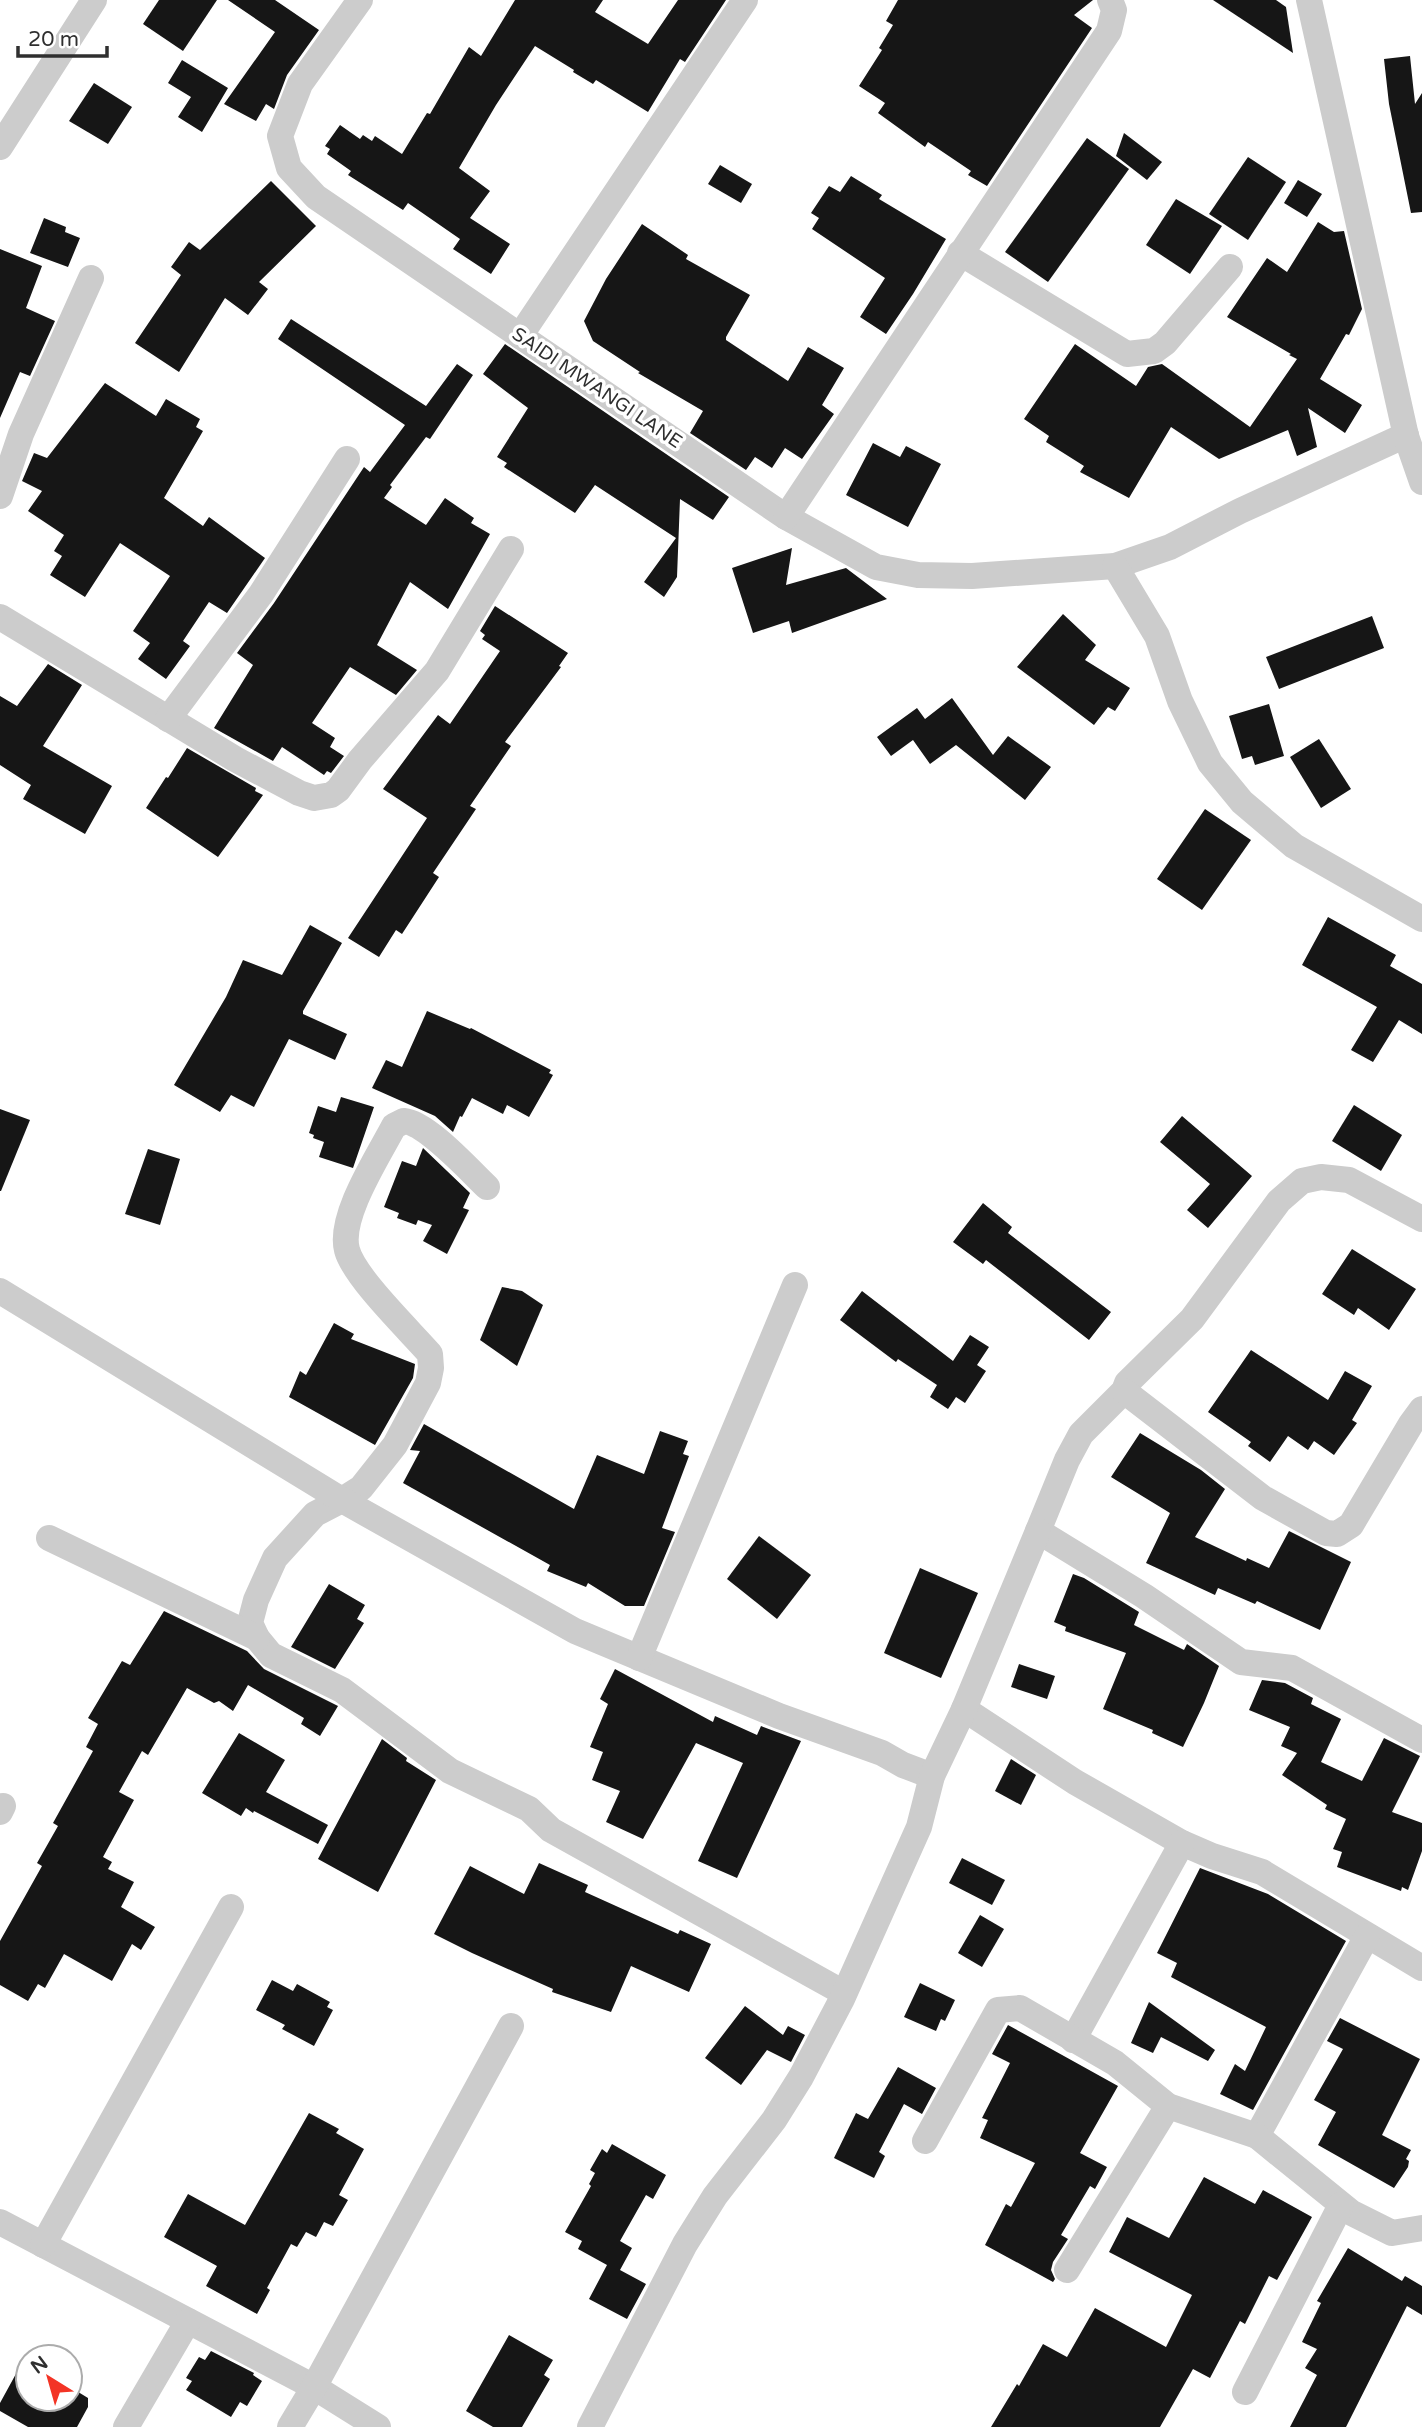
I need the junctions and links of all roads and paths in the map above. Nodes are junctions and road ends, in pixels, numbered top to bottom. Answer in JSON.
{"nodes":[{"id":1,"x":93,"y":0,"type":"edge"},
{"id":2,"x":360,"y":0,"type":"edge"},
{"id":3,"x":745,"y":0,"type":"edge"},
{"id":4,"x":1110,"y":0,"type":"edge"},
{"id":5,"x":1309,"y":0,"type":"edge"},
{"id":6,"x":0,"y":147,"type":"edge"},
{"id":7,"x":960,"y":253,"type":"junction"},
{"id":8,"x":1230,"y":267,"type":"dead end"},
{"id":9,"x":91,"y":278,"type":"dead end"},
{"id":10,"x":520,"y":336,"type":"junction"},
{"id":11,"x":10,"y":432,"type":"edge"},
{"id":12,"x":1406,"y":435,"type":"junction"},
{"id":13,"x":347,"y":459,"type":"dead end"},
{"id":14,"x":1422,"y":482,"type":"edge"},
{"id":15,"x":0,"y":496,"type":"edge"},
{"id":16,"x":786,"y":517,"type":"junction"},
{"id":17,"x":511,"y":549,"type":"dead end"},
{"id":18,"x":1115,"y":566,"type":"junction"},
{"id":19,"x":0,"y":617,"type":"edge"},
{"id":20,"x":168,"y":719,"type":"junction"},
{"id":21,"x":1422,"y":919,"type":"edge"},
{"id":22,"x":487,"y":1187,"type":"dead end"},
{"id":23,"x":1422,"y":1219,"type":"edge"},
{"id":24,"x":795,"y":1285,"type":"dead end"},
{"id":25,"x":0,"y":1291,"type":"edge"},
{"id":26,"x":1124,"y":1391,"type":"junction"},
{"id":27,"x":1422,"y":1409,"type":"edge"},
{"id":28,"x":342,"y":1500,"type":"junction"},
{"id":29,"x":1038,"y":1531,"type":"junction"},
{"id":30,"x":49,"y":1538,"type":"dead end"},
{"id":31,"x":257,"y":1638,"type":"junction"},
{"id":32,"x":639,"y":1658,"type":"junction"},
{"id":33,"x":964,"y":1709,"type":"junction"},
{"id":34,"x":1422,"y":1740,"type":"edge"},
{"id":35,"x":932,"y":1776,"type":"junction"},
{"id":36,"x":1182,"y":1843,"type":"junction"},
{"id":37,"x":231,"y":1907,"type":"dead end"},
{"id":38,"x":1367,"y":1936,"type":"junction"},
{"id":39,"x":1422,"y":1968,"type":"edge"},
{"id":40,"x":844,"y":1993,"type":"junction"},
{"id":41,"x":511,"y":2026,"type":"dead end"},
{"id":42,"x":1073,"y":2040,"type":"junction"},
{"id":43,"x":1168,"y":2106,"type":"junction"},
{"id":44,"x":1257,"y":2136,"type":"junction"},
{"id":45,"x":926,"y":2141,"type":"dead end"},
{"id":46,"x":1341,"y":2205,"type":"junction"},
{"id":47,"x":0,"y":2222,"type":"edge"},
{"id":48,"x":1422,"y":2228,"type":"edge"},
{"id":49,"x":43,"y":2245,"type":"junction"},
{"id":50,"x":1067,"y":2270,"type":"dead end"},
{"id":51,"x":188,"y":2321,"type":"junction"},
{"id":52,"x":314,"y":2387,"type":"junction"},
{"id":53,"x":1245,"y":2392,"type":"dead end"},
{"id":54,"x":126,"y":2427,"type":"edge"},
{"id":55,"x":290,"y":2427,"type":"edge"},
{"id":56,"x":378,"y":2427,"type":"edge"},
{"id":57,"x":590,"y":2427,"type":"edge"}],
"edges":[{"from":1,"to":6,"type":"street"},
{"from":2,"to":10,"type":"street","name":"SAIDI MWANGI LANE"},
{"from":3,"to":10,"type":"street"},
{"from":4,"to":7,"type":"street"},
{"from":5,"to":12,"type":"street"},
{"from":7,"to":8,"type":"street"},
{"from":7,"to":16,"type":"street"},
{"from":9,"to":11,"type":"street"},
{"from":10,"to":16,"type":"street","name":"SAIDI MWANGI LANE"},
{"from":11,"to":15,"type":"street"},
{"from":12,"to":14,"type":"street"},
{"from":12,"to":18,"type":"street","name":"SAIDI MWANGI LANE"},
{"from":13,"to":20,"type":"street"},
{"from":16,"to":18,"type":"street","name":"SAIDI MWANGI LANE"},
{"from":17,"to":20,"type":"street"},
{"from":18,"to":21,"type":"street"},
{"from":19,"to":20,"type":"street"},
{"from":22,"to":28,"type":"street"},
{"from":23,"to":26,"type":"street"},
{"from":24,"to":32,"type":"street"},
{"from":25,"to":28,"type":"street"},
{"from":26,"to":27,"type":"street"},
{"from":26,"to":29,"type":"street"},
{"from":28,"to":31,"type":"street"},
{"from":28,"to":32,"type":"street"},
{"from":29,"to":33,"type":"street"},
{"from":29,"to":34,"type":"street"},
{"from":30,"to":31,"type":"street"},
{"from":31,"to":40,"type":"street"},
{"from":32,"to":35,"type":"street"},
{"from":33,"to":35,"type":"street"},
{"from":33,"to":36,"type":"street"},
{"from":35,"to":40,"type":"street"},
{"from":36,"to":38,"type":"street"},
{"from":36,"to":42,"type":"street"},
{"from":37,"to":49,"type":"street"},
{"from":38,"to":39,"type":"street"},
{"from":38,"to":44,"type":"street"},
{"from":40,"to":57,"type":"street"},
{"from":41,"to":52,"type":"street"},
{"from":42,"to":43,"type":"street"},
{"from":42,"to":45,"type":"street"},
{"from":43,"to":44,"type":"street"},
{"from":43,"to":50,"type":"street"},
{"from":44,"to":46,"type":"street"},
{"from":46,"to":48,"type":"street"},
{"from":46,"to":53,"type":"street"},
{"from":47,"to":49,"type":"street"},
{"from":49,"to":51,"type":"street"},
{"from":51,"to":52,"type":"street"},
{"from":51,"to":54,"type":"street"},
{"from":52,"to":55,"type":"street"},
{"from":52,"to":56,"type":"street"}]}
